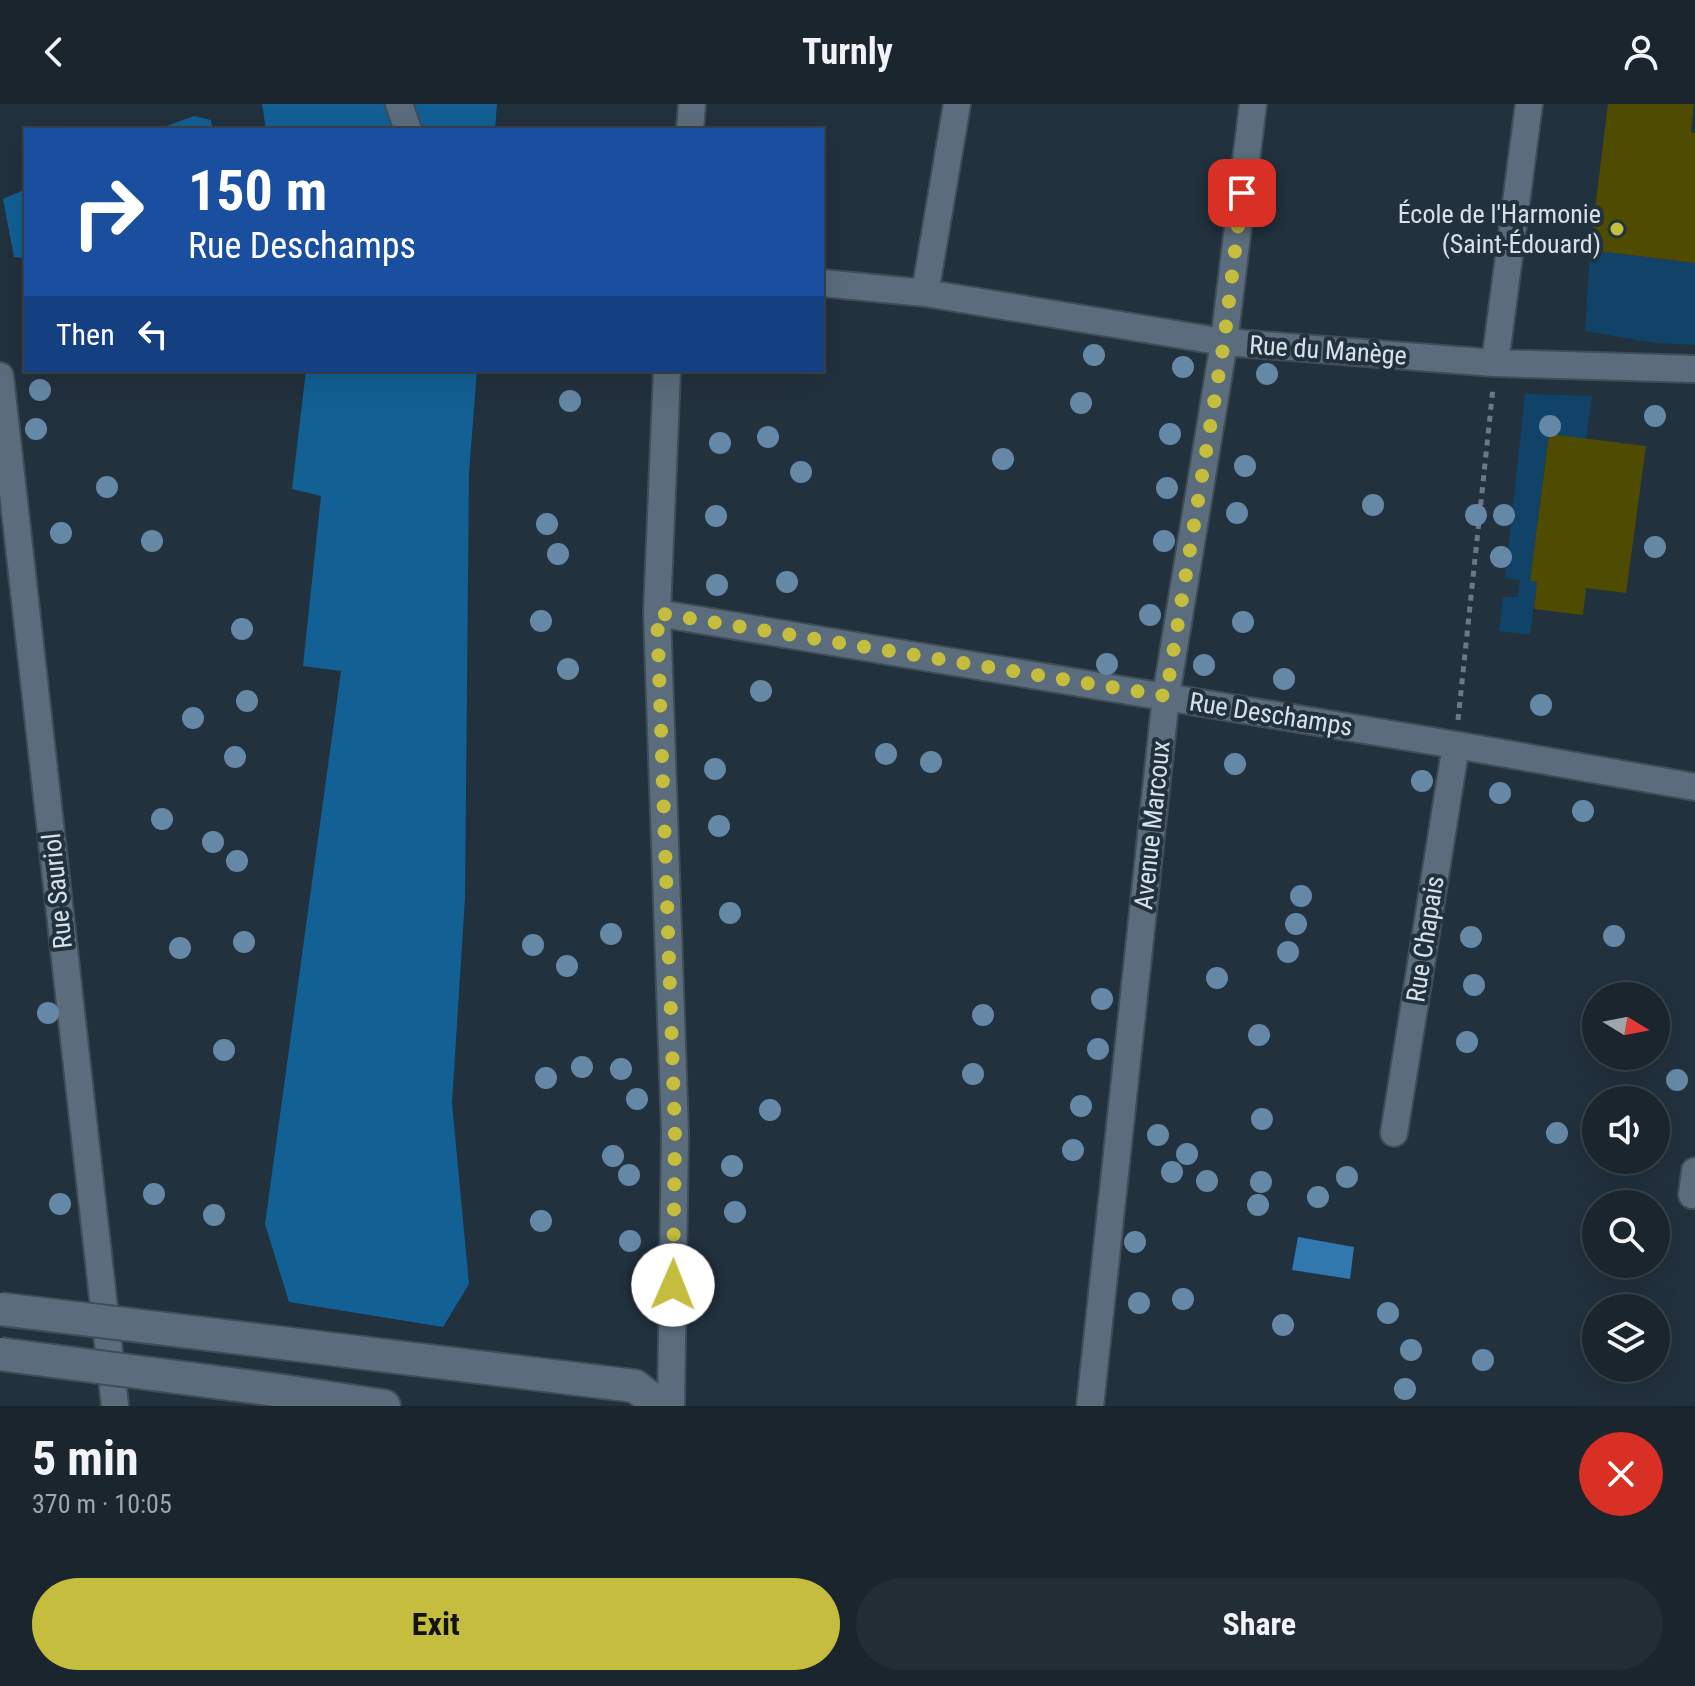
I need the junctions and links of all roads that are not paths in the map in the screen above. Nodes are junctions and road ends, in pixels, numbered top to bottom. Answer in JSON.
{"nodes":[{"id":1,"x":399,"y":104,"type":"edge"},
{"id":2,"x":692,"y":104,"type":"edge"},
{"id":3,"x":957,"y":104,"type":"edge"},
{"id":4,"x":1253,"y":104,"type":"edge"},
{"id":5,"x":1529,"y":104,"type":"edge"},
{"id":6,"x":407,"y":128,"type":"edge"},
{"id":7,"x":690,"y":128,"type":"edge"},
{"id":8,"x":824,"y":283,"type":"edge"},
{"id":9,"x":925,"y":293,"type":"junction"},
{"id":10,"x":1224,"y":342,"type":"junction"},
{"id":11,"x":1495,"y":363,"type":"junction"},
{"id":12,"x":1695,"y":369,"type":"edge"},
{"id":13,"x":667,"y":372,"type":"edge"},
{"id":14,"x":0,"y":376,"type":"edge"},
{"id":15,"x":657,"y":613,"type":"junction"},
{"id":16,"x":1166,"y":696,"type":"junction"},
{"id":17,"x":1456,"y":745,"type":"junction"},
{"id":18,"x":1695,"y":787,"type":"edge"},
{"id":19,"x":1394,"y":1133,"type":"dead end"},
{"id":20,"x":0,"y":1309,"type":"edge"},
{"id":21,"x":0,"y":1354,"type":"edge"},
{"id":22,"x":115,"y":1406,"type":"edge"},
{"id":23,"x":384,"y":1406,"type":"edge"},
{"id":24,"x":660,"y":1406,"type":"edge"},
{"id":25,"x":671,"y":1406,"type":"edge"},
{"id":26,"x":1090,"y":1406,"type":"edge"}],
"edges":[{"from":1,"to":6,"type":"street"},
{"from":2,"to":7,"type":"street"},
{"from":3,"to":9,"type":"street"},
{"from":4,"to":10,"type":"street","name":"Avenue Marcoux"},
{"from":5,"to":11,"type":"street"},
{"from":8,"to":9,"type":"street","name":"Rue du Manège"},
{"from":9,"to":10,"type":"street","name":"Rue du Manège"},
{"from":10,"to":11,"type":"street","name":"Rue du Manège"},
{"from":10,"to":16,"type":"street","name":"Avenue Marcoux"},
{"from":11,"to":12,"type":"street","name":"Rue du Manège"},
{"from":13,"to":15,"type":"street"},
{"from":14,"to":22,"type":"street","name":"Rue Sauriol"},
{"from":15,"to":16,"type":"street","name":"Rue Deschamps"},
{"from":15,"to":25,"type":"street"},
{"from":16,"to":17,"type":"street","name":"Rue Deschamps"},
{"from":16,"to":26,"type":"street","name":"Avenue Marcoux"},
{"from":17,"to":18,"type":"street","name":"Rue Deschamps"},
{"from":17,"to":19,"type":"street","name":"Rue Chapais"},
{"from":20,"to":24,"type":"street","bridge":true},
{"from":21,"to":23,"type":"street","bridge":true}]}
